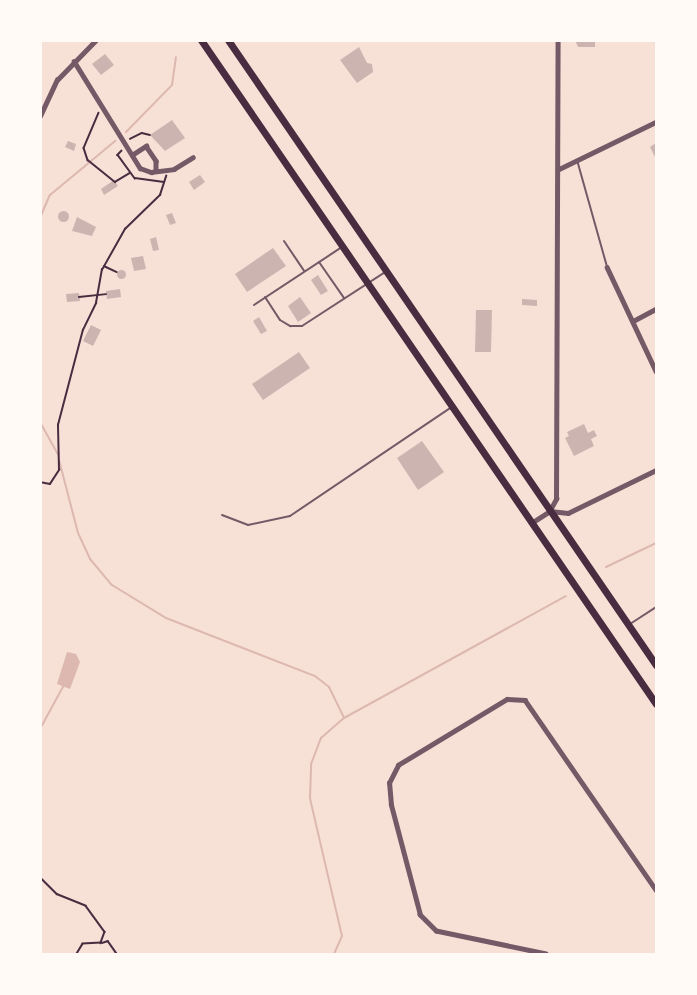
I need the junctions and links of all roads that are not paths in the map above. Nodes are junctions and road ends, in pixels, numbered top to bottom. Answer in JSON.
{"nodes":[{"id":1,"x":96,"y":40,"type":"edge"},
{"id":2,"x":201,"y":40,"type":"edge"},
{"id":3,"x":228,"y":40,"type":"edge"},
{"id":4,"x":558,"y":40,"type":"edge"},
{"id":5,"x":75,"y":61,"type":"junction"},
{"id":6,"x":40,"y":116,"type":"edge"},
{"id":7,"x":657,"y":122,"type":"edge"},
{"id":8,"x":132,"y":155,"type":"junction"},
{"id":9,"x":193,"y":157,"type":"dead end"},
{"id":10,"x":577,"y":160,"type":"junction"},
{"id":11,"x":156,"y":169,"type":"junction"},
{"id":12,"x":559,"y":169,"type":"junction"},
{"id":13,"x":284,"y":242,"type":"dead end"},
{"id":14,"x":345,"y":245,"type":"junction"},
{"id":15,"x":319,"y":262,"type":"junction"},
{"id":16,"x":607,"y":267,"type":"joint"},
{"id":17,"x":304,"y":271,"type":"junction"},
{"id":18,"x":385,"y":272,"type":"junction"},
{"id":19,"x":369,"y":283,"type":"junction"},
{"id":20,"x":265,"y":297,"type":"junction"},
{"id":21,"x":344,"y":298,"type":"junction"},
{"id":22,"x":254,"y":305,"type":"dead end"},
{"id":23,"x":657,"y":309,"type":"edge"},
{"id":24,"x":633,"y":321,"type":"junction"},
{"id":25,"x":657,"y":371,"type":"edge"},
{"id":26,"x":453,"y":406,"type":"junction"},
{"id":27,"x":657,"y":470,"type":"edge"},
{"id":28,"x":550,"y":511,"type":"junction"},
{"id":29,"x":222,"y":515,"type":"dead end"},
{"id":30,"x":533,"y":522,"type":"junction"},
{"id":31,"x":657,"y":606,"type":"edge"},
{"id":32,"x":630,"y":624,"type":"junction"},
{"id":33,"x":657,"y":665,"type":"edge"},
{"id":34,"x":657,"y":704,"type":"edge"},
{"id":35,"x":657,"y":890,"type":"edge"},
{"id":36,"x":546,"y":954,"type":"edge"}],
"edges":[{"from":1,"to":5,"type":"street"},
{"from":2,"to":14,"type":"highway"},
{"from":3,"to":18,"type":"highway"},
{"from":4,"to":12,"type":"street"},
{"from":5,"to":6,"type":"street"},
{"from":5,"to":8,"type":"street"},
{"from":7,"to":10,"type":"street"},
{"from":8,"to":11,"type":"street"},
{"from":8,"to":11,"type":"street"},
{"from":9,"to":11,"type":"street"},
{"from":10,"to":12,"type":"street"},
{"from":10,"to":16,"type":"lane"},
{"from":12,"to":28,"type":"street"},
{"from":13,"to":17,"type":"lane"},
{"from":14,"to":15,"type":"lane"},
{"from":14,"to":19,"type":"highway"},
{"from":15,"to":17,"type":"lane"},
{"from":15,"to":21,"type":"lane"},
{"from":16,"to":24,"type":"street"},
{"from":17,"to":20,"type":"lane"},
{"from":18,"to":19,"type":"lane"},
{"from":18,"to":28,"type":"highway"},
{"from":19,"to":21,"type":"lane"},
{"from":19,"to":26,"type":"highway"},
{"from":20,"to":21,"type":"lane"},
{"from":20,"to":22,"type":"lane"},
{"from":23,"to":24,"type":"street"},
{"from":24,"to":25,"type":"street"},
{"from":26,"to":29,"type":"lane"},
{"from":26,"to":30,"type":"highway"},
{"from":27,"to":28,"type":"street"},
{"from":28,"to":30,"type":"street"},
{"from":28,"to":32,"type":"highway"},
{"from":30,"to":34,"type":"highway"},
{"from":31,"to":32,"type":"lane"},
{"from":32,"to":33,"type":"highway"},
{"from":35,"to":36,"type":"street"}]}
